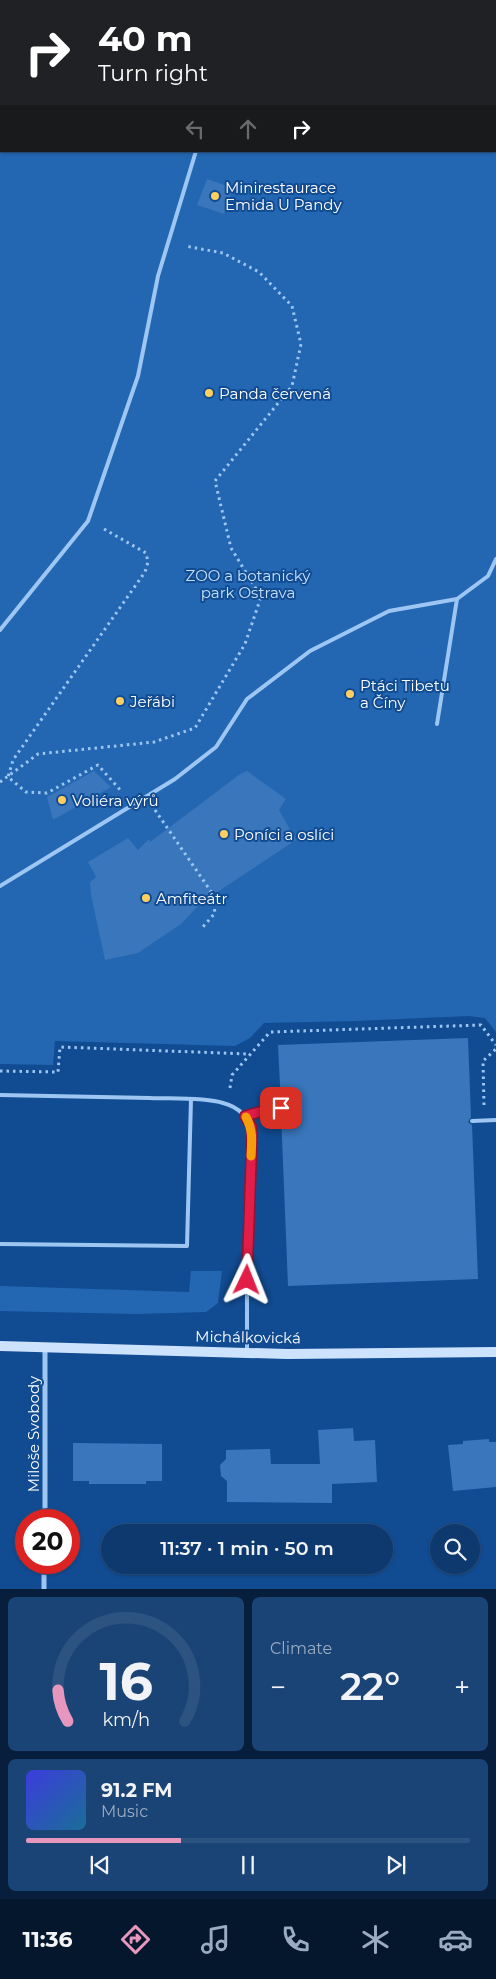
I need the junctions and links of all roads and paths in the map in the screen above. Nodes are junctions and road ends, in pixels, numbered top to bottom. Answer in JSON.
{"nodes":[{"id":1,"x":196,"y":152,"type":"edge"},
{"id":2,"x":168,"y":242,"type":"junction"},
{"id":3,"x":88,"y":521,"type":"junction"},
{"id":4,"x":496,"y":559,"type":"edge"},
{"id":5,"x":457,"y":599,"type":"junction"},
{"id":6,"x":0,"y":630,"type":"edge"},
{"id":7,"x":437,"y":724,"type":"dead end"},
{"id":8,"x":8,"y":777,"type":"junction"},
{"id":9,"x":0,"y":782,"type":"edge"},
{"id":10,"x":147,"y":797,"type":"junction"},
{"id":11,"x":133,"y":805,"type":"junction"},
{"id":12,"x":0,"y":886,"type":"edge"},
{"id":13,"x":202,"y":928,"type":"dead end"},
{"id":14,"x":496,"y":1047,"type":"edge"},
{"id":15,"x":250,"y":1054,"type":"junction"},
{"id":16,"x":0,"y":1071,"type":"edge"},
{"id":17,"x":0,"y":1095,"type":"edge"},
{"id":18,"x":191,"y":1099,"type":"junction"},
{"id":19,"x":229,"y":1105,"type":"junction"},
{"id":20,"x":281,"y":1108,"type":"dead end"},
{"id":21,"x":245,"y":1116,"type":"junction"},
{"id":22,"x":484,"y":1120,"type":"junction"},
{"id":23,"x":496,"y":1120,"type":"edge"},
{"id":24,"x":472,"y":1121,"type":"dead end"},
{"id":25,"x":0,"y":1244,"type":"edge"},
{"id":26,"x":0,"y":1346,"type":"edge"},
{"id":27,"x":45,"y":1347,"type":"junction"},
{"id":28,"x":496,"y":1352,"type":"edge"},
{"id":29,"x":247,"y":1353,"type":"junction"},
{"id":30,"x":45,"y":1509,"type":"edge"},
{"id":31,"x":44,"y":1574,"type":"edge"},
{"id":32,"x":44,"y":1589,"type":"edge"}],
"edges":[{"from":1,"to":2,"type":"lane"},
{"from":2,"to":3,"type":"lane"},
{"from":2,"to":8,"type":"path"},
{"from":3,"to":6,"type":"lane"},
{"from":3,"to":8,"type":"path"},
{"from":4,"to":5,"type":"lane"},
{"from":5,"to":7,"type":"lane"},
{"from":5,"to":10,"type":"lane"},
{"from":8,"to":9,"type":"path"},
{"from":8,"to":11,"type":"path"},
{"from":10,"to":11,"type":"lane"},
{"from":10,"to":13,"type":"path"},
{"from":11,"to":12,"type":"lane"},
{"from":14,"to":15,"type":"path"},
{"from":14,"to":22,"type":"path"},
{"from":15,"to":16,"type":"path"},
{"from":15,"to":19,"type":"path"},
{"from":17,"to":18,"type":"lane"},
{"from":18,"to":19,"type":"lane"},
{"from":18,"to":25,"type":"lane"},
{"from":19,"to":21,"type":"lane"},
{"from":20,"to":21,"type":"lane"},
{"from":21,"to":29,"type":"lane"},
{"from":22,"to":23,"type":"lane"},
{"from":22,"to":24,"type":"lane"},
{"from":26,"to":27,"type":"street","name":"Michálkovická"},
{"from":27,"to":29,"type":"street","name":"Michálkovická"},
{"from":27,"to":30,"type":"street","name":"Miloše Svobody"},
{"from":28,"to":29,"type":"street","name":"Michálkovická"},
{"from":31,"to":32,"type":"street"}]}
